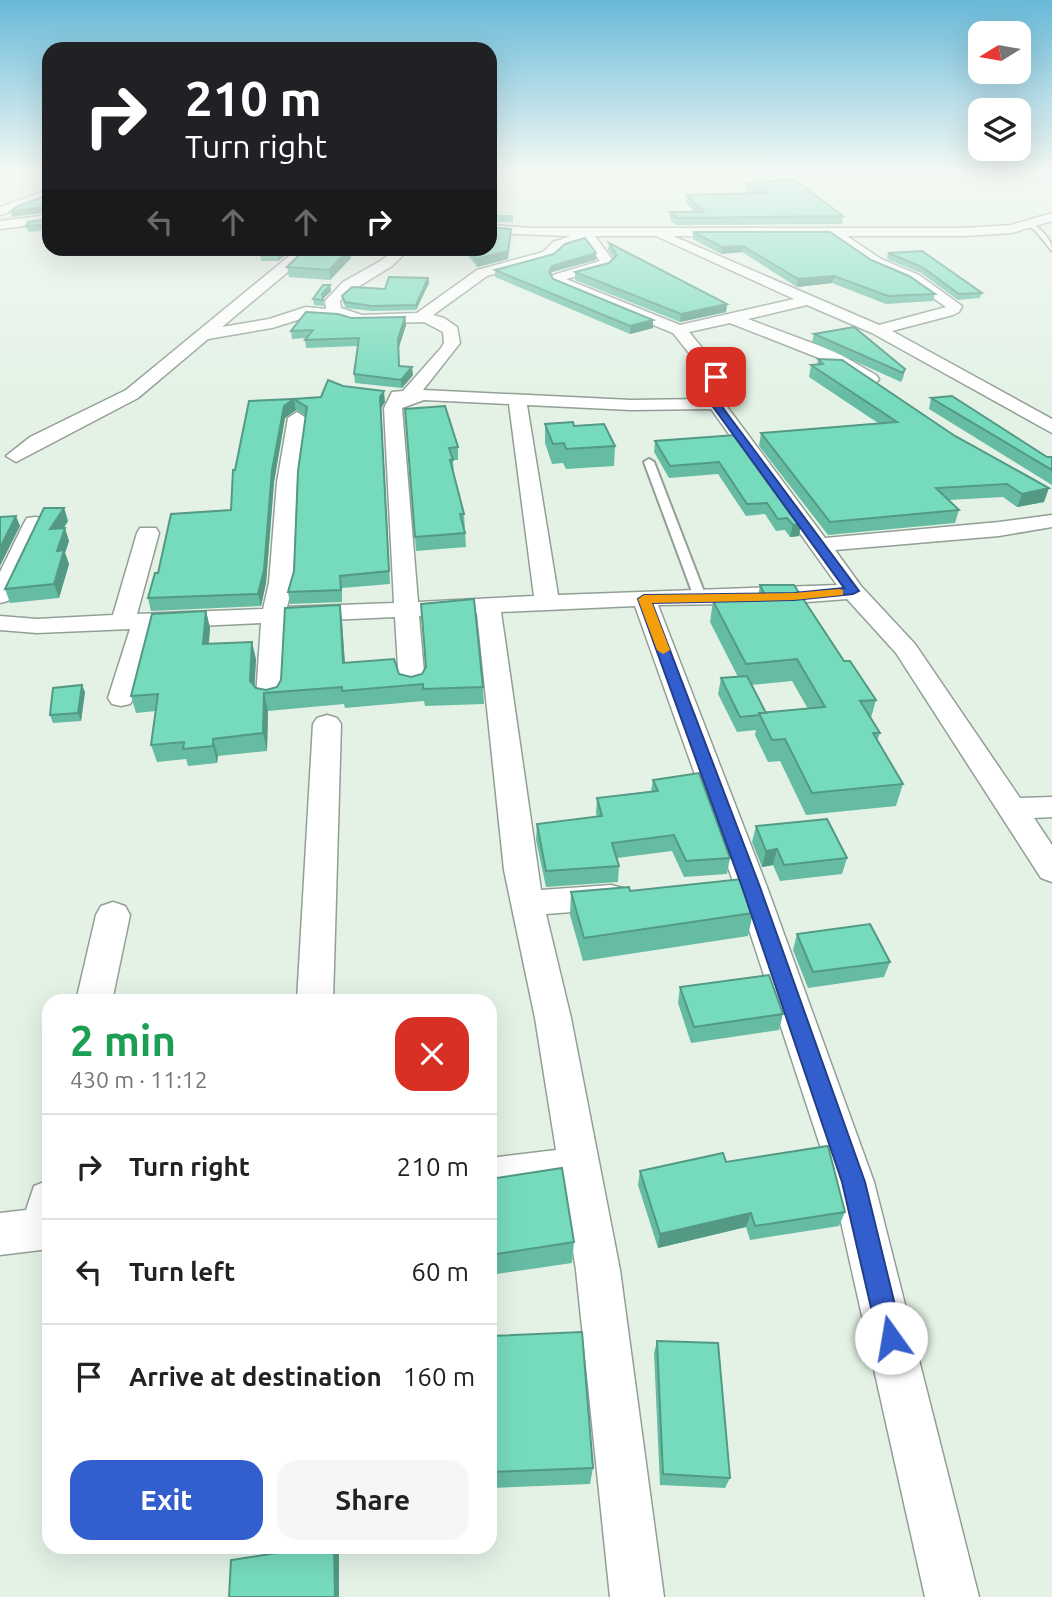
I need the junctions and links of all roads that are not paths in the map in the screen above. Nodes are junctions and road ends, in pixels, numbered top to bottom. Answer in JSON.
{"nodes":[{"id":1,"x":556,"y":247,"type":"edge"},
{"id":2,"x":596,"y":247,"type":"edge"},
{"id":3,"x":685,"y":247,"type":"edge"},
{"id":4,"x":854,"y":247,"type":"edge"},
{"id":5,"x":299,"y":256,"type":"edge"},
{"id":6,"x":397,"y":256,"type":"edge"},
{"id":7,"x":515,"y":263,"type":"junction"},
{"id":8,"x":547,"y":274,"type":"junction"},
{"id":9,"x":808,"y":300,"type":"junction"},
{"id":10,"x":339,"y":314,"type":"junction"},
{"id":11,"x":422,"y":316,"type":"junction"},
{"id":12,"x":732,"y":318,"type":"junction"},
{"id":13,"x":679,"y":330,"type":"junction"},
{"id":14,"x":878,"y":330,"type":"junction"},
{"id":15,"x":203,"y":335,"type":"junction"},
{"id":16,"x":882,"y":388,"type":"edge"},
{"id":17,"x":383,"y":394,"type":"edge"},
{"id":18,"x":408,"y":397,"type":"junction"},
{"id":19,"x":517,"y":399,"type":"junction"},
{"id":20,"x":716,"y":404,"type":"junction"},
{"id":21,"x":297,"y":418,"type":"dead end"},
{"id":22,"x":1052,"y":428,"type":"edge"},
{"id":23,"x":16,"y":456,"type":"dead end"},
{"id":24,"x":649,"y":462,"type":"dead end"},
{"id":25,"x":1052,"y":521,"type":"edge"},
{"id":26,"x":35,"y":523,"type":"edge"},
{"id":27,"x":148,"y":533,"type":"dead end"},
{"id":28,"x":819,"y":545,"type":"junction"},
{"id":29,"x":853,"y":591,"type":"junction"},
{"id":30,"x":0,"y":596,"type":"edge"},
{"id":31,"x":700,"y":597,"type":"junction"},
{"id":32,"x":644,"y":599,"type":"junction"},
{"id":33,"x":547,"y":603,"type":"junction"},
{"id":34,"x":488,"y":605,"type":"junction"},
{"id":35,"x":408,"y":609,"type":"junction"},
{"id":36,"x":274,"y":614,"type":"junction"},
{"id":37,"x":134,"y":621,"type":"junction"},
{"id":38,"x":0,"y":623,"type":"edge"},
{"id":39,"x":412,"y":684,"type":"edge"},
{"id":40,"x":269,"y":697,"type":"edge"},
{"id":41,"x":121,"y":698,"type":"dead end"},
{"id":42,"x":327,"y":724,"type":"dead end"},
{"id":43,"x":1052,"y":807,"type":"edge"},
{"id":44,"x":1013,"y":809,"type":"junction"},
{"id":45,"x":1052,"y":870,"type":"edge"},
{"id":46,"x":639,"y":895,"type":"edge"},
{"id":47,"x":528,"y":903,"type":"junction"},
{"id":48,"x":113,"y":915,"type":"dead end"},
{"id":49,"x":96,"y":994,"type":"edge"},
{"id":50,"x":315,"y":994,"type":"edge"},
{"id":51,"x":579,"y":1166,"type":"junction"},
{"id":52,"x":497,"y":1176,"type":"edge"},
{"id":53,"x":42,"y":1221,"type":"edge"},
{"id":54,"x":0,"y":1234,"type":"edge"},
{"id":55,"x":637,"y":1597,"type":"edge"},
{"id":56,"x":952,"y":1597,"type":"edge"}],
"edges":[{"from":1,"to":7,"type":"street"},
{"from":2,"to":8,"type":"street"},
{"from":3,"to":9,"type":"street"},
{"from":4,"to":14,"type":"street"},
{"from":5,"to":15,"type":"street"},
{"from":6,"to":10,"type":"street"},
{"from":7,"to":8,"type":"street"},
{"from":7,"to":11,"type":"street"},
{"from":8,"to":13,"type":"street"},
{"from":9,"to":12,"type":"street"},
{"from":9,"to":14,"type":"street"},
{"from":10,"to":11,"type":"street"},
{"from":10,"to":15,"type":"street"},
{"from":11,"to":18,"type":"street"},
{"from":12,"to":13,"type":"street"},
{"from":12,"to":16,"type":"street"},
{"from":13,"to":20,"type":"street"},
{"from":14,"to":22,"type":"street"},
{"from":15,"to":23,"type":"street"},
{"from":17,"to":18,"type":"street"},
{"from":18,"to":19,"type":"street"},
{"from":18,"to":35,"type":"street"},
{"from":19,"to":20,"type":"street"},
{"from":19,"to":33,"type":"street"},
{"from":20,"to":28,"type":"street"},
{"from":21,"to":36,"type":"street"},
{"from":24,"to":31,"type":"lane"},
{"from":25,"to":28,"type":"street"},
{"from":26,"to":30,"type":"street"},
{"from":27,"to":37,"type":"street"},
{"from":28,"to":29,"type":"street"},
{"from":29,"to":31,"type":"street"},
{"from":29,"to":44,"type":"street"},
{"from":31,"to":32,"type":"street"},
{"from":32,"to":33,"type":"street"},
{"from":32,"to":56,"type":"street"},
{"from":33,"to":34,"type":"street"},
{"from":34,"to":35,"type":"street"},
{"from":34,"to":47,"type":"street"},
{"from":35,"to":36,"type":"street"},
{"from":35,"to":39,"type":"street"},
{"from":36,"to":37,"type":"street"},
{"from":36,"to":40,"type":"street"},
{"from":37,"to":38,"type":"street"},
{"from":37,"to":41,"type":"street"},
{"from":42,"to":50,"type":"street"},
{"from":43,"to":44,"type":"street"},
{"from":44,"to":45,"type":"street"},
{"from":46,"to":47,"type":"street"},
{"from":47,"to":51,"type":"street"},
{"from":48,"to":49,"type":"street"},
{"from":51,"to":52,"type":"street"},
{"from":51,"to":55,"type":"street"},
{"from":53,"to":54,"type":"street"}]}
